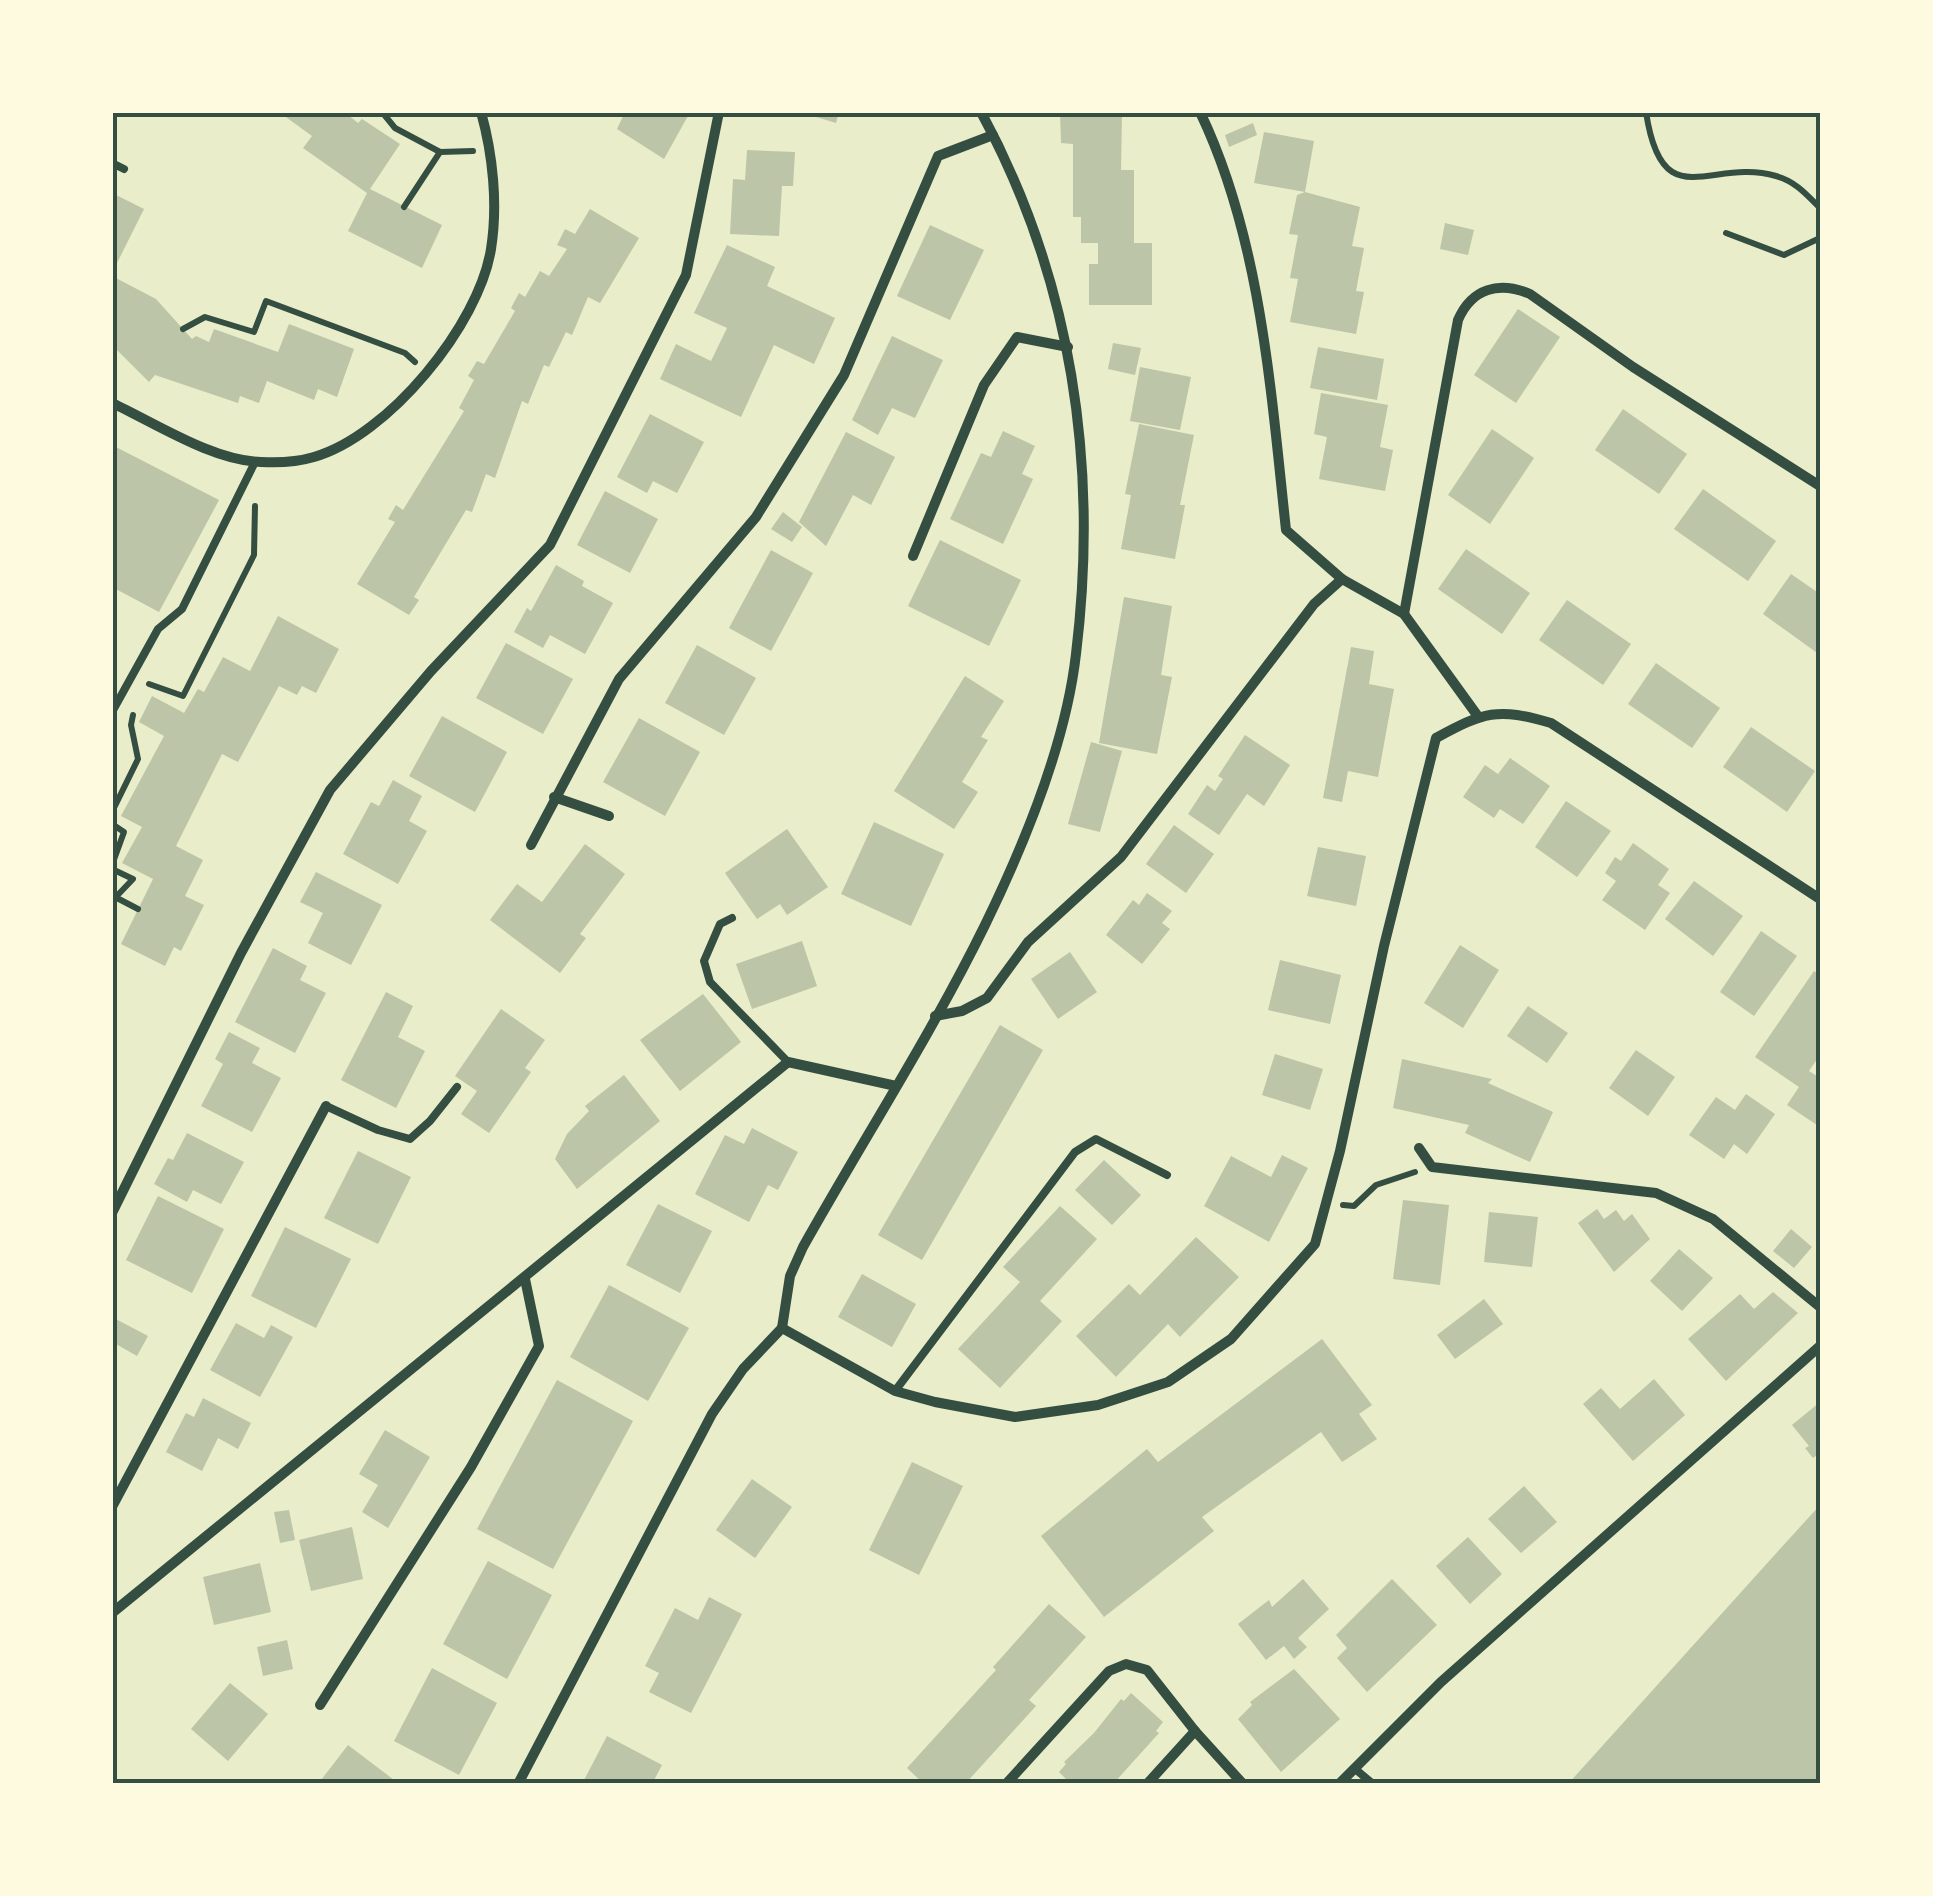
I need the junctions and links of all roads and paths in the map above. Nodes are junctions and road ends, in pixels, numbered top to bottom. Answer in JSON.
{"nodes":[{"id":1,"x":382,"y":112,"type":"edge"},
{"id":2,"x":481,"y":112,"type":"edge"},
{"id":3,"x":719,"y":112,"type":"edge"},
{"id":4,"x":981,"y":112,"type":"edge"},
{"id":5,"x":1200,"y":112,"type":"edge"},
{"id":6,"x":1646,"y":112,"type":"edge"},
{"id":7,"x":993,"y":135,"type":"junction"},
{"id":8,"x":490,"y":150,"type":"junction"},
{"id":9,"x":440,"y":152,"type":"junction"},
{"id":10,"x":112,"y":163,"type":"edge"},
{"id":11,"x":124,"y":169,"type":"dead end"},
{"id":12,"x":404,"y":206,"type":"dead end"},
{"id":13,"x":1820,"y":208,"type":"edge"},
{"id":14,"x":1726,"y":233,"type":"dead end"},
{"id":15,"x":1820,"y":238,"type":"edge"},
{"id":16,"x":182,"y":329,"type":"dead end"},
{"id":17,"x":1068,"y":347,"type":"junction"},
{"id":18,"x":426,"y":373,"type":"junction"},
{"id":19,"x":112,"y":403,"type":"edge"},
{"id":20,"x":255,"y":462,"type":"junction"},
{"id":21,"x":1820,"y":486,"type":"edge"},
{"id":22,"x":913,"y":556,"type":"dead end"},
{"id":23,"x":1342,"y":580,"type":"junction"},
{"id":24,"x":1404,"y":614,"type":"junction"},
{"id":25,"x":140,"y":697,"type":"dead end"},
{"id":26,"x":112,"y":712,"type":"edge"},
{"id":27,"x":133,"y":712,"type":"dead end"},
{"id":28,"x":1477,"y":716,"type":"junction"},
{"id":29,"x":554,"y":797,"type":"junction"},
{"id":30,"x":112,"y":812,"type":"edge"},
{"id":31,"x":609,"y":816,"type":"dead end"},
{"id":32,"x":112,"y":824,"type":"edge"},
{"id":33,"x":531,"y":845,"type":"dead end"},
{"id":34,"x":112,"y":867,"type":"edge"},
{"id":35,"x":114,"y":899,"type":"edge"},
{"id":36,"x":1820,"y":900,"type":"edge"},
{"id":37,"x":138,"y":909,"type":"dead end"},
{"id":38,"x":732,"y":918,"type":"dead end"},
{"id":39,"x":935,"y":1016,"type":"junction"},
{"id":40,"x":788,"y":1062,"type":"junction"},
{"id":41,"x":896,"y":1086,"type":"junction"},
{"id":42,"x":457,"y":1087,"type":"dead end"},
{"id":43,"x":326,"y":1106,"type":"joint"},
{"id":44,"x":1419,"y":1148,"type":"dead end"},
{"id":45,"x":1432,"y":1167,"type":"junction"},
{"id":46,"x":1167,"y":1174,"type":"dead end"},
{"id":47,"x":1326,"y":1204,"type":"junction"},
{"id":48,"x":112,"y":1213,"type":"edge"},
{"id":49,"x":526,"y":1279,"type":"junction"},
{"id":50,"x":1820,"y":1308,"type":"edge"},
{"id":51,"x":782,"y":1328,"type":"junction"},
{"id":52,"x":1820,"y":1346,"type":"edge"},
{"id":53,"x":895,"y":1391,"type":"junction"},
{"id":54,"x":112,"y":1507,"type":"edge"},
{"id":55,"x":112,"y":1594,"type":"edge"},
{"id":56,"x":114,"y":1612,"type":"edge"},
{"id":57,"x":320,"y":1705,"type":"dead end"},
{"id":58,"x":1195,"y":1731,"type":"junction"},
{"id":59,"x":1354,"y":1768,"type":"junction"},
{"id":60,"x":518,"y":1784,"type":"edge"},
{"id":61,"x":1006,"y":1784,"type":"edge"},
{"id":62,"x":1147,"y":1784,"type":"edge"},
{"id":63,"x":1244,"y":1784,"type":"edge"},
{"id":64,"x":1339,"y":1784,"type":"edge"},
{"id":65,"x":1373,"y":1784,"type":"edge"}],
"edges":[{"from":1,"to":9,"type":"path"},
{"from":2,"to":8,"type":"street"},
{"from":3,"to":48,"type":"street"},
{"from":4,"to":7,"type":"street"},
{"from":5,"to":23,"type":"street"},
{"from":6,"to":13,"type":"path"},
{"from":7,"to":17,"type":"street"},
{"from":7,"to":29,"type":"street"},
{"from":8,"to":9,"type":"path"},
{"from":8,"to":18,"type":"street"},
{"from":9,"to":12,"type":"path"},
{"from":10,"to":11,"type":"lane"},
{"from":14,"to":15,"type":"path"},
{"from":16,"to":18,"type":"path"},
{"from":17,"to":22,"type":"street"},
{"from":17,"to":39,"type":"street"},
{"from":18,"to":20,"type":"street"},
{"from":19,"to":20,"type":"street"},
{"from":20,"to":25,"type":"path"},
{"from":20,"to":26,"type":"lane"},
{"from":21,"to":24,"type":"street"},
{"from":23,"to":24,"type":"street"},
{"from":23,"to":39,"type":"street"},
{"from":24,"to":28,"type":"street"},
{"from":27,"to":30,"type":"path"},
{"from":28,"to":36,"type":"street"},
{"from":28,"to":47,"type":"street"},
{"from":29,"to":31,"type":"street"},
{"from":29,"to":33,"type":"street"},
{"from":32,"to":34,"type":"path"},
{"from":34,"to":35,"type":"path"},
{"from":35,"to":37,"type":"path"},
{"from":38,"to":40,"type":"lane"},
{"from":39,"to":41,"type":"street"},
{"from":40,"to":41,"type":"street"},
{"from":40,"to":49,"type":"street"},
{"from":41,"to":51,"type":"street"},
{"from":42,"to":43,"type":"lane"},
{"from":43,"to":54,"type":"street"},
{"from":44,"to":45,"type":"street"},
{"from":45,"to":47,"type":"path"},
{"from":45,"to":50,"type":"street"},
{"from":46,"to":53,"type":"lane"},
{"from":47,"to":53,"type":"street"},
{"from":49,"to":56,"type":"street"},
{"from":49,"to":57,"type":"street"},
{"from":51,"to":53,"type":"street"},
{"from":51,"to":60,"type":"street"},
{"from":52,"to":59,"type":"street"},
{"from":55,"to":56,"type":"street"},
{"from":58,"to":61,"type":"street"},
{"from":58,"to":62,"type":"street"},
{"from":58,"to":63,"type":"street"},
{"from":59,"to":64,"type":"street"},
{"from":59,"to":65,"type":"lane"}]}
